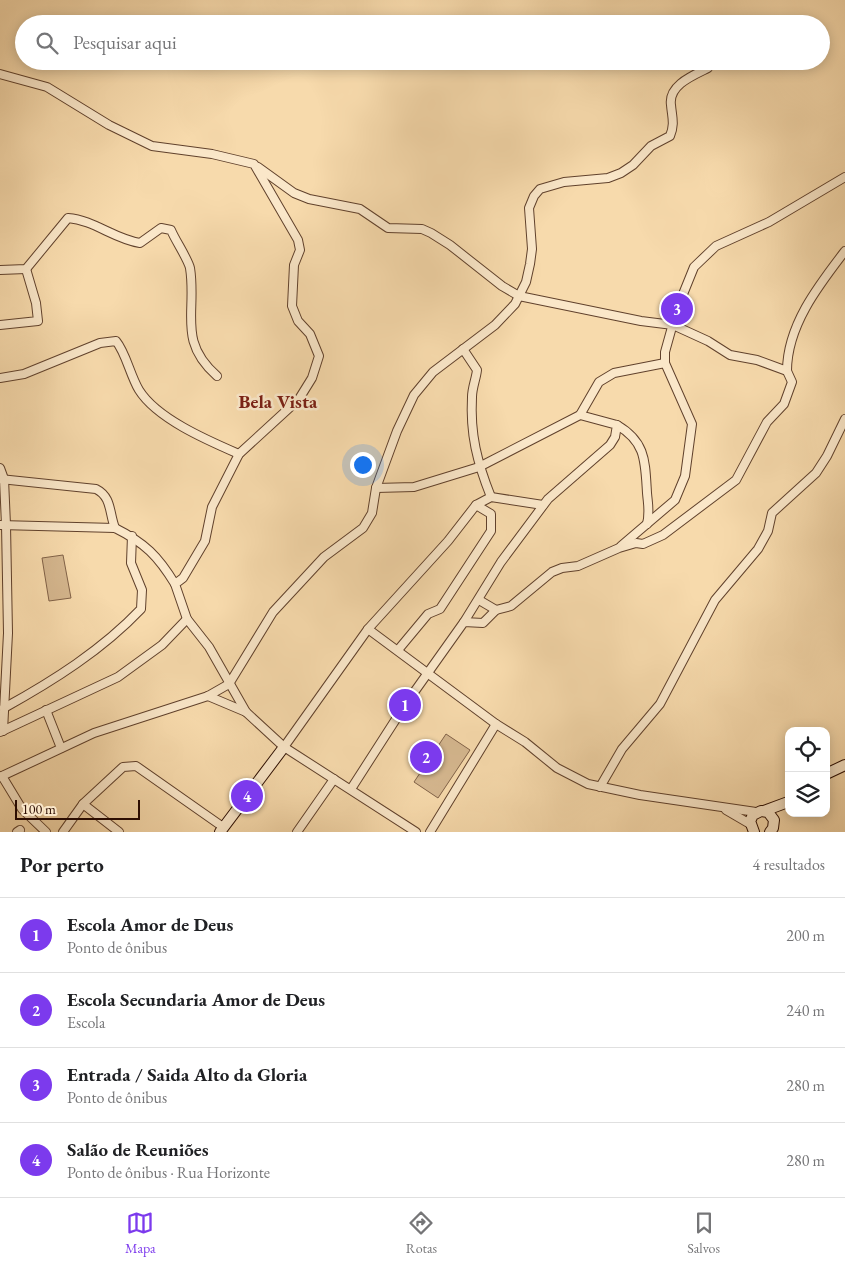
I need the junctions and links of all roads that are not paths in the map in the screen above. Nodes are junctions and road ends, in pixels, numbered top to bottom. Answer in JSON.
{"nodes":[{"id":1,"x":704,"y":70,"type":"edge"},
{"id":2,"x":0,"y":74,"type":"edge"},
{"id":3,"x":254,"y":164,"type":"junction"},
{"id":4,"x":845,"y":177,"type":"edge"},
{"id":5,"x":845,"y":251,"type":"edge"},
{"id":6,"x":26,"y":269,"type":"junction"},
{"id":7,"x":0,"y":270,"type":"edge"},
{"id":8,"x":520,"y":296,"type":"junction"},
{"id":9,"x":0,"y":325,"type":"edge"},
{"id":10,"x":673,"y":325,"type":"junction"},
{"id":11,"x":463,"y":350,"type":"junction"},
{"id":12,"x":665,"y":364,"type":"junction"},
{"id":13,"x":787,"y":371,"type":"junction"},
{"id":14,"x":217,"y":376,"type":"dead end"},
{"id":15,"x":0,"y":378,"type":"edge"},
{"id":16,"x":580,"y":415,"type":"junction"},
{"id":17,"x":845,"y":419,"type":"edge"},
{"id":18,"x":616,"y":425,"type":"junction"},
{"id":19,"x":239,"y":454,"type":"junction"},
{"id":20,"x":479,"y":467,"type":"junction"},
{"id":21,"x":0,"y":468,"type":"edge"},
{"id":22,"x":2,"y":479,"type":"edge"},
{"id":23,"x":376,"y":488,"type":"junction"},
{"id":24,"x":491,"y":497,"type":"junction"},
{"id":25,"x":476,"y":505,"type":"junction"},
{"id":26,"x":543,"y":505,"type":"junction"},
{"id":27,"x":647,"y":524,"type":"junction"},
{"id":28,"x":3,"y":525,"type":"edge"},
{"id":29,"x":115,"y":528,"type":"junction"},
{"id":30,"x":132,"y":536,"type":"junction"},
{"id":31,"x":619,"y":548,"type":"junction"},
{"id":32,"x":175,"y":584,"type":"junction"},
{"id":33,"x":479,"y":600,"type":"junction"},
{"id":34,"x":496,"y":610,"type":"junction"},
{"id":35,"x":187,"y":619,"type":"junction"},
{"id":36,"x":464,"y":622,"type":"junction"},
{"id":37,"x":368,"y":629,"type":"junction"},
{"id":38,"x":4,"y":633,"type":"edge"},
{"id":39,"x":398,"y":650,"type":"junction"},
{"id":40,"x":427,"y":674,"type":"junction"},
{"id":41,"x":229,"y":684,"type":"junction"},
{"id":42,"x":208,"y":696,"type":"junction"},
{"id":43,"x":4,"y":708,"type":"junction"},
{"id":44,"x":46,"y":710,"type":"junction"},
{"id":45,"x":246,"y":712,"type":"junction"},
{"id":46,"x":496,"y":724,"type":"junction"},
{"id":47,"x":2,"y":732,"type":"edge"},
{"id":48,"x":284,"y":747,"type":"junction"},
{"id":49,"x":61,"y":748,"type":"junction"},
{"id":50,"x":845,"y":765,"type":"edge"},
{"id":51,"x":830,"y":772,"type":"edge"},
{"id":52,"x":1,"y":777,"type":"edge"},
{"id":53,"x":334,"y":779,"type":"junction"},
{"id":54,"x":600,"y":786,"type":"junction"},
{"id":55,"x":351,"y":789,"type":"junction"},
{"id":56,"x":785,"y":803,"type":"edge"},
{"id":57,"x":83,"y":804,"type":"junction"},
{"id":58,"x":785,"y":807,"type":"edge"},
{"id":59,"x":722,"y":808,"type":"junction"},
{"id":60,"x":760,"y":812,"type":"junction"},
{"id":61,"x":774,"y":820,"type":"junction"},
{"id":62,"x":750,"y":829,"type":"edge"},
{"id":63,"x":221,"y":830,"type":"edge"},
{"id":64,"x":46,"y":832,"type":"edge"},
{"id":65,"x":63,"y":832,"type":"edge"},
{"id":66,"x":119,"y":832,"type":"edge"},
{"id":67,"x":297,"y":832,"type":"edge"},
{"id":68,"x":416,"y":832,"type":"edge"},
{"id":69,"x":430,"y":832,"type":"edge"},
{"id":70,"x":770,"y":832,"type":"edge"}],
"edges":[{"from":1,"to":8,"type":"street"},
{"from":2,"to":3,"type":"street"},
{"from":3,"to":8,"type":"street"},
{"from":3,"to":19,"type":"street"},
{"from":4,"to":10,"type":"street"},
{"from":5,"to":13,"type":"street"},
{"from":6,"to":7,"type":"street"},
{"from":6,"to":9,"type":"street"},
{"from":6,"to":14,"type":"street"},
{"from":8,"to":10,"type":"street"},
{"from":8,"to":11,"type":"street"},
{"from":10,"to":12,"type":"street"},
{"from":10,"to":13,"type":"street"},
{"from":11,"to":20,"type":"street"},
{"from":11,"to":23,"type":"street"},
{"from":12,"to":16,"type":"street"},
{"from":12,"to":27,"type":"street"},
{"from":13,"to":31,"type":"street"},
{"from":15,"to":19,"type":"street"},
{"from":16,"to":18,"type":"street"},
{"from":16,"to":20,"type":"street"},
{"from":17,"to":54,"type":"street"},
{"from":18,"to":26,"type":"street"},
{"from":18,"to":27,"type":"street"},
{"from":19,"to":32,"type":"street"},
{"from":20,"to":23,"type":"street"},
{"from":20,"to":24,"type":"street"},
{"from":21,"to":22,"type":"street"},
{"from":22,"to":28,"type":"street"},
{"from":22,"to":29,"type":"street"},
{"from":23,"to":41,"type":"street"},
{"from":24,"to":25,"type":"street"},
{"from":24,"to":26,"type":"street"},
{"from":25,"to":37,"type":"street"},
{"from":25,"to":39,"type":"street"},
{"from":26,"to":33,"type":"street"},
{"from":27,"to":31,"type":"street"},
{"from":28,"to":29,"type":"street"},
{"from":28,"to":38,"type":"street"},
{"from":29,"to":30,"type":"street"},
{"from":30,"to":32,"type":"street"},
{"from":30,"to":43,"type":"street"},
{"from":31,"to":34,"type":"street"},
{"from":32,"to":35,"type":"street"},
{"from":33,"to":34,"type":"street"},
{"from":33,"to":36,"type":"street"},
{"from":34,"to":36,"type":"street"},
{"from":35,"to":41,"type":"street"},
{"from":35,"to":44,"type":"street"},
{"from":36,"to":40,"type":"street"},
{"from":37,"to":39,"type":"street"},
{"from":37,"to":48,"type":"street"},
{"from":38,"to":43,"type":"street"},
{"from":39,"to":40,"type":"street"},
{"from":40,"to":46,"type":"street"},
{"from":40,"to":55,"type":"street"},
{"from":41,"to":42,"type":"street"},
{"from":41,"to":45,"type":"street"},
{"from":42,"to":45,"type":"street"},
{"from":42,"to":49,"type":"street"},
{"from":43,"to":47,"type":"street"},
{"from":44,"to":47,"type":"street"},
{"from":44,"to":49,"type":"street"},
{"from":45,"to":48,"type":"street"},
{"from":46,"to":54,"type":"street"},
{"from":46,"to":69,"type":"street"},
{"from":48,"to":53,"type":"street"},
{"from":48,"to":63,"type":"street"},
{"from":49,"to":52,"type":"street"},
{"from":50,"to":51,"type":"street"},
{"from":52,"to":64,"type":"street"},
{"from":53,"to":55,"type":"street"},
{"from":53,"to":67,"type":"street"},
{"from":54,"to":59,"type":"street"},
{"from":55,"to":68,"type":"street"},
{"from":56,"to":60,"type":"street"},
{"from":57,"to":63,"type":"street"},
{"from":57,"to":65,"type":"street"},
{"from":57,"to":66,"type":"street"},
{"from":58,"to":61,"type":"street"},
{"from":59,"to":60,"type":"street"},
{"from":59,"to":62,"type":"street"},
{"from":60,"to":61,"type":"street"},
{"from":60,"to":62,"type":"street"},
{"from":61,"to":70,"type":"street"}]}
